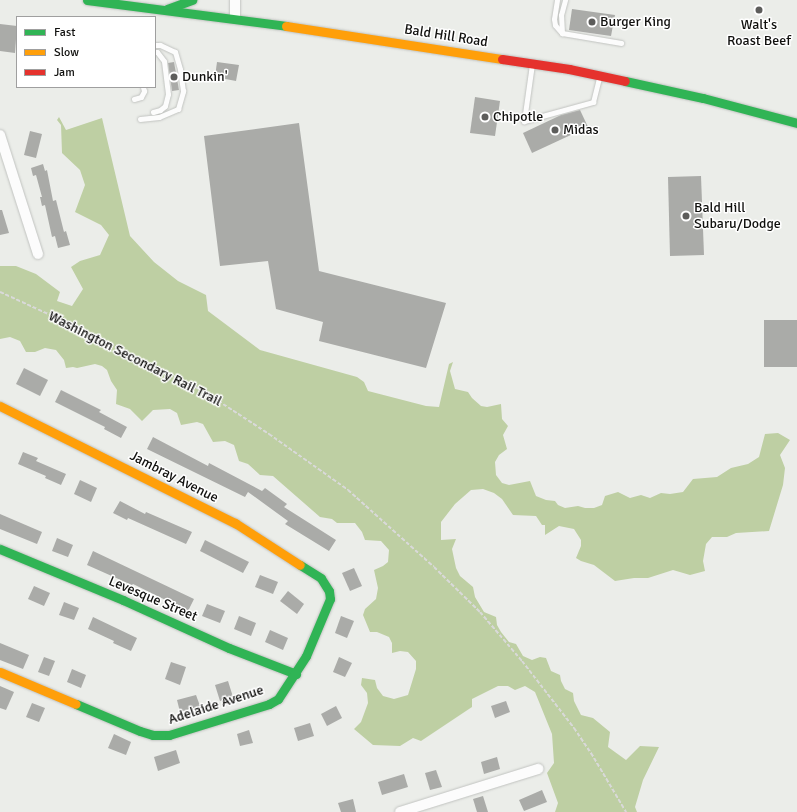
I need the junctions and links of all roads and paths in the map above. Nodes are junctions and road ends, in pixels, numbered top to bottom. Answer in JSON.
{"nodes":[{"id":1,"x":87,"y":0,"type":"edge"},
{"id":2,"x":192,"y":0,"type":"edge"},
{"id":3,"x":235,"y":0,"type":"edge"},
{"id":4,"x":557,"y":0,"type":"edge"},
{"id":5,"x":565,"y":0,"type":"edge"},
{"id":6,"x":164,"y":10,"type":"junction"},
{"id":7,"x":235,"y":18,"type":"junction"},
{"id":8,"x":562,"y":33,"type":"junction"},
{"id":9,"x":621,"y":43,"type":"dead end"},
{"id":10,"x":156,"y":45,"type":"edge"},
{"id":11,"x":156,"y":52,"type":"edge"},
{"id":12,"x":532,"y":63,"type":"junction"},
{"id":13,"x":600,"y":76,"type":"junction"},
{"id":14,"x":143,"y":88,"type":"edge"},
{"id":15,"x":134,"y":100,"type":"dead end"},
{"id":16,"x":153,"y":112,"type":"dead end"},
{"id":17,"x":140,"y":119,"type":"dead end"},
{"id":18,"x":797,"y":123,"type":"edge"},
{"id":19,"x":0,"y":134,"type":"edge"},
{"id":20,"x":38,"y":254,"type":"dead end"},
{"id":21,"x":0,"y":292,"type":"edge"},
{"id":22,"x":0,"y":406,"type":"edge"},
{"id":23,"x":0,"y":549,"type":"edge"},
{"id":24,"x":326,"y":586,"type":"joint"},
{"id":25,"x":0,"y":672,"type":"edge"},
{"id":26,"x":296,"y":674,"type":"junction"},
{"id":27,"x":538,"y":769,"type":"dead end"},
{"id":28,"x":400,"y":812,"type":"edge"},
{"id":29,"x":626,"y":812,"type":"edge"}],
"edges":[{"from":1,"to":6,"type":"street","name":"Bald Hill Road"},
{"from":2,"to":6,"type":"street"},
{"from":3,"to":7,"type":"street"},
{"from":4,"to":8,"type":"lane"},
{"from":5,"to":8,"type":"lane"},
{"from":6,"to":7,"type":"street","name":"Bald Hill Road"},
{"from":7,"to":12,"type":"street","name":"Bald Hill Road"},
{"from":8,"to":9,"type":"lane"},
{"from":10,"to":17,"type":"lane"},
{"from":11,"to":16,"type":"lane"},
{"from":12,"to":13,"type":"street","name":"Bald Hill Road"},
{"from":12,"to":13,"type":"lane"},
{"from":13,"to":18,"type":"street","name":"Bald Hill Road"},
{"from":14,"to":15,"type":"lane"},
{"from":19,"to":20,"type":"street"},
{"from":21,"to":29,"type":"path","name":"Washington Secondary Rail Trail"},
{"from":22,"to":24,"type":"street","name":"Jambray Avenue"},
{"from":23,"to":26,"type":"street","name":"Levesque Street"},
{"from":24,"to":26,"type":"street","name":"Adelaide Avenue"},
{"from":25,"to":26,"type":"street","name":"Adelaide Avenue"},
{"from":27,"to":28,"type":"street"}]}
